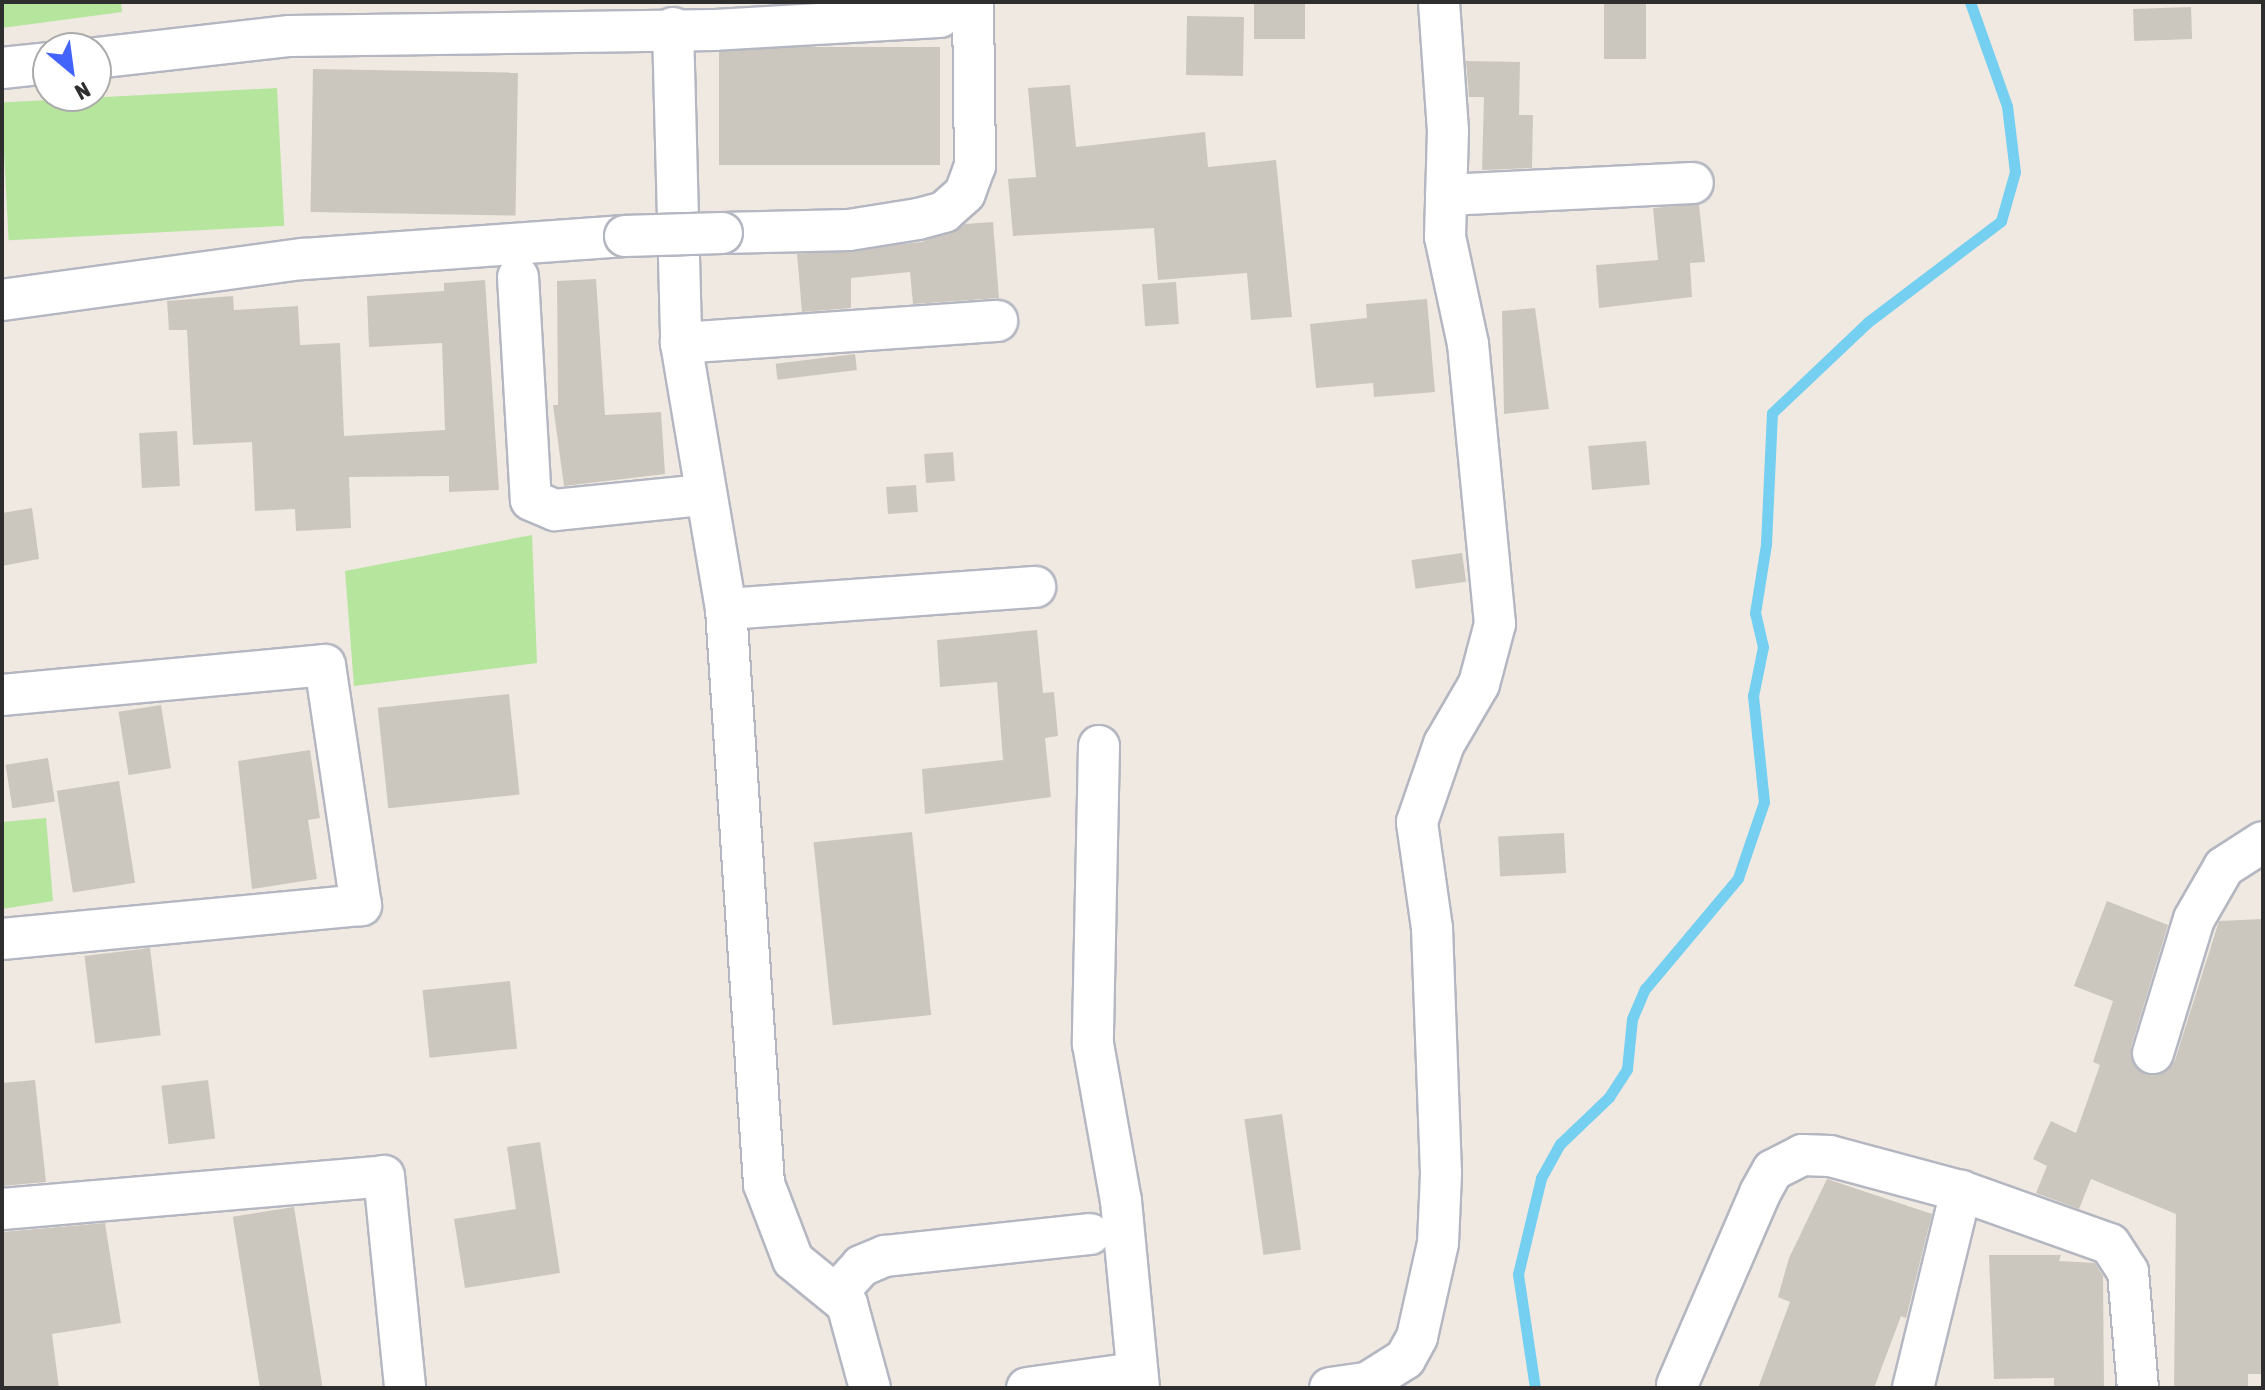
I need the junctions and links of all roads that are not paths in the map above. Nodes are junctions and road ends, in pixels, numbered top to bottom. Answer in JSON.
{"nodes":[{"id":1,"x":1439,"y":2,"type":"edge"},
{"id":2,"x":956,"y":9,"type":"edge"},
{"id":3,"x":673,"y":28,"type":"junction"},
{"id":4,"x":112,"y":56,"type":"edge"},
{"id":5,"x":32,"y":65,"type":"edge"},
{"id":6,"x":2,"y":68,"type":"edge"},
{"id":7,"x":1693,"y":183,"type":"dead end"},
{"id":8,"x":1446,"y":195,"type":"junction"},
{"id":9,"x":518,"y":277,"type":"dead end"},
{"id":10,"x":2,"y":300,"type":"edge"},
{"id":11,"x":997,"y":321,"type":"dead end"},
{"id":12,"x":681,"y":343,"type":"junction"},
{"id":13,"x":703,"y":495,"type":"junction"},
{"id":14,"x":1035,"y":587,"type":"dead end"},
{"id":15,"x":726,"y":609,"type":"junction"},
{"id":16,"x":2,"y":695,"type":"edge"},
{"id":17,"x":1099,"y":746,"type":"dead end"},
{"id":18,"x":2263,"y":842,"type":"edge"},
{"id":19,"x":2,"y":939,"type":"edge"},
{"id":20,"x":2153,"y":1053,"type":"dead end"},
{"id":21,"x":1961,"y":1191,"type":"junction"},
{"id":22,"x":2,"y":1209,"type":"edge"},
{"id":23,"x":1090,"y":1234,"type":"dead end"},
{"id":24,"x":836,"y":1294,"type":"junction"},
{"id":25,"x":1138,"y":1381,"type":"edge"},
{"id":26,"x":1677,"y":1385,"type":"dead end"},
{"id":27,"x":405,"y":1388,"type":"edge"},
{"id":28,"x":870,"y":1388,"type":"edge"},
{"id":29,"x":1027,"y":1388,"type":"edge"},
{"id":30,"x":1330,"y":1388,"type":"edge"},
{"id":31,"x":1913,"y":1388,"type":"edge"},
{"id":32,"x":2138,"y":1388,"type":"edge"}],
"edges":[{"from":1,"to":8,"type":"street"},
{"from":2,"to":3,"type":"street"},
{"from":2,"to":10,"type":"street","bridge":true},
{"from":3,"to":4,"type":"street"},
{"from":3,"to":12,"type":"street"},
{"from":5,"to":6,"type":"street"},
{"from":7,"to":8,"type":"street"},
{"from":8,"to":30,"type":"street"},
{"from":9,"to":13,"type":"street"},
{"from":11,"to":12,"type":"street"},
{"from":12,"to":13,"type":"street"},
{"from":13,"to":15,"type":"street"},
{"from":14,"to":15,"type":"street"},
{"from":15,"to":24,"type":"street"},
{"from":16,"to":19,"type":"street"},
{"from":17,"to":25,"type":"street"},
{"from":18,"to":20,"type":"street"},
{"from":21,"to":26,"type":"street"},
{"from":21,"to":31,"type":"street"},
{"from":21,"to":32,"type":"street"},
{"from":22,"to":27,"type":"street"},
{"from":23,"to":24,"type":"street"},
{"from":24,"to":28,"type":"street"},
{"from":25,"to":29,"type":"street"}]}
